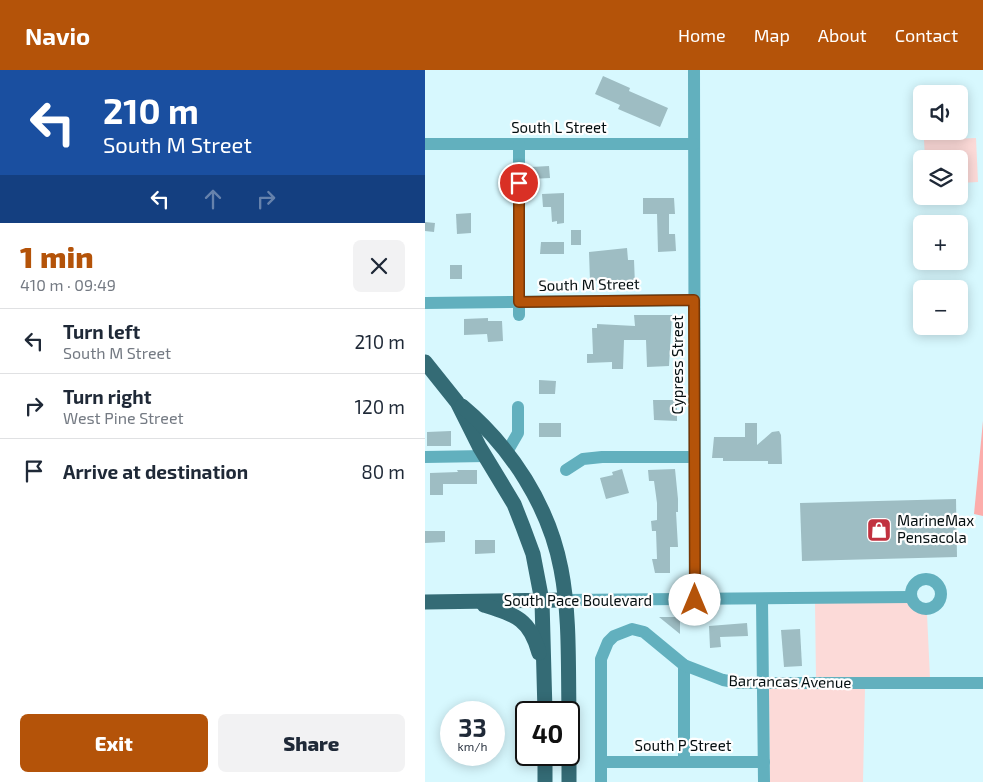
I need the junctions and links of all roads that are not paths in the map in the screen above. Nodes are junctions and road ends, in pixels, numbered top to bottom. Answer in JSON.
{"nodes":[{"id":1,"x":694,"y":70,"type":"edge"},
{"id":2,"x":425,"y":144,"type":"edge"},
{"id":3,"x":519,"y":144,"type":"junction"},
{"id":4,"x":694,"y":144,"type":"junction"},
{"id":5,"x":694,"y":300,"type":"junction"},
{"id":6,"x":425,"y":303,"type":"edge"},
{"id":7,"x":519,"y":308,"type":"junction"},
{"id":8,"x":425,"y":362,"type":"edge"},
{"id":9,"x":457,"y":402,"type":"junction"},
{"id":10,"x":518,"y":407,"type":"dead end"},
{"id":11,"x":507,"y":452,"type":"junction"},
{"id":12,"x":486,"y":456,"type":"junction"},
{"id":13,"x":425,"y":457,"type":"edge"},
{"id":14,"x":694,"y":457,"type":"junction"},
{"id":15,"x":566,"y":470,"type":"dead end"},
{"id":16,"x":911,"y":597,"type":"dead end"},
{"id":17,"x":565,"y":600,"type":"junction"},
{"id":18,"x":695,"y":600,"type":"junction"},
{"id":19,"x":762,"y":600,"type":"junction"},
{"id":20,"x":471,"y":601,"type":"junction"},
{"id":21,"x":542,"y":601,"type":"junction"},
{"id":22,"x":425,"y":602,"type":"edge"},
{"id":23,"x":684,"y":665,"type":"junction"},
{"id":24,"x":545,"y":676,"type":"junction"},
{"id":25,"x":983,"y":683,"type":"edge"},
{"id":26,"x":764,"y":684,"type":"junction"},
{"id":27,"x":545,"y":701,"type":"edge"},
{"id":28,"x":569,"y":701,"type":"edge"},
{"id":29,"x":601,"y":762,"type":"junction"},
{"id":30,"x":684,"y":762,"type":"junction"},
{"id":31,"x":764,"y":762,"type":"junction"},
{"id":32,"x":545,"y":766,"type":"edge"},
{"id":33,"x":569,"y":766,"type":"edge"},
{"id":34,"x":545,"y":782,"type":"edge"},
{"id":35,"x":569,"y":782,"type":"edge"},
{"id":36,"x":601,"y":782,"type":"edge"},
{"id":37,"x":764,"y":782,"type":"edge"}],
"edges":[{"from":1,"to":4,"type":"street","name":"Cypress Street"},
{"from":2,"to":3,"type":"street","name":"South L Street"},
{"from":3,"to":4,"type":"street","name":"South L Street"},
{"from":3,"to":7,"type":"street"},
{"from":4,"to":5,"type":"street","name":"Cypress Street"},
{"from":5,"to":7,"type":"street","name":"South M Street"},
{"from":5,"to":14,"type":"street","name":"Cypress Street"},
{"from":6,"to":7,"type":"street","name":"South M Street"},
{"from":8,"to":9,"type":"main road"},
{"from":9,"to":11,"type":"main road"},
{"from":9,"to":12,"type":"main road"},
{"from":10,"to":11,"type":"street"},
{"from":11,"to":17,"type":"main road"},
{"from":12,"to":13,"type":"street"},
{"from":12,"to":21,"type":"main road"},
{"from":14,"to":15,"type":"street"},
{"from":14,"to":18,"type":"street","name":"Cypress Street"},
{"from":16,"to":19,"type":"street","name":"South Pace Boulevard"},
{"from":17,"to":18,"type":"street","name":"South Pace Boulevard"},
{"from":17,"to":21,"type":"main road","name":"South Pace Boulevard"},
{"from":17,"to":28,"type":"main road"},
{"from":18,"to":19,"type":"street","name":"South Pace Boulevard"},
{"from":19,"to":26,"type":"street"},
{"from":20,"to":21,"type":"main road","name":"South Pace Boulevard"},
{"from":20,"to":22,"type":"main road","name":"South Pace Boulevard"},
{"from":20,"to":24,"type":"main road"},
{"from":21,"to":24,"type":"main road"},
{"from":23,"to":26,"type":"street","name":"Barrancas Avenue"},
{"from":23,"to":29,"type":"street","name":"Barrancas Avenue"},
{"from":23,"to":30,"type":"street"},
{"from":24,"to":27,"type":"main road"},
{"from":25,"to":26,"type":"street","name":"Barrancas Avenue"},
{"from":26,"to":31,"type":"street"},
{"from":29,"to":30,"type":"street","name":"South P Street"},
{"from":29,"to":36,"type":"street"},
{"from":30,"to":31,"type":"street","name":"South P Street"},
{"from":31,"to":37,"type":"street"},
{"from":32,"to":34,"type":"main road"},
{"from":33,"to":35,"type":"main road"}]}
